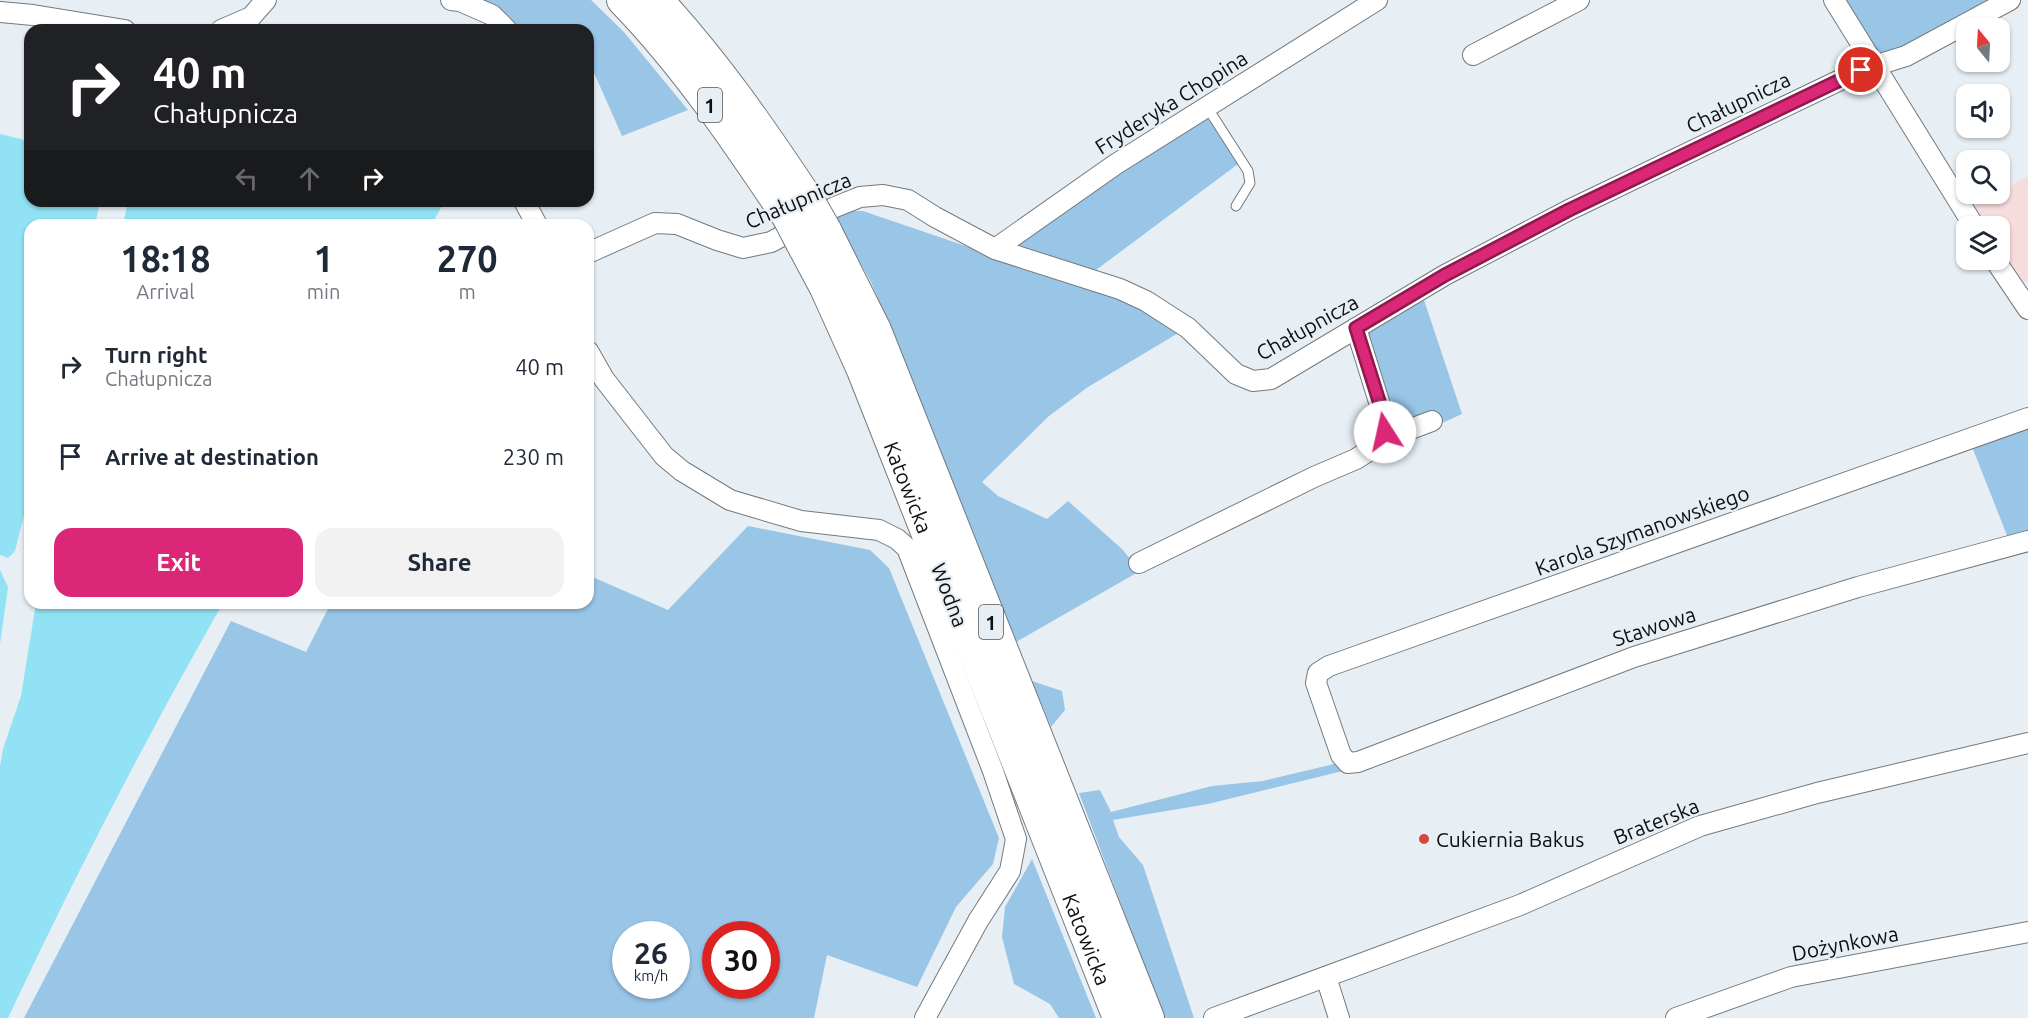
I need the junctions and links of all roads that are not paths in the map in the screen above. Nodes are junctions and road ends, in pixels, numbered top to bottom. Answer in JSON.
{"nodes":[{"id":1,"x":266,"y":0,"type":"edge"},
{"id":2,"x":451,"y":0,"type":"edge"},
{"id":3,"x":622,"y":0,"type":"edge"},
{"id":4,"x":658,"y":0,"type":"edge"},
{"id":5,"x":1377,"y":0,"type":"edge"},
{"id":6,"x":1579,"y":0,"type":"edge"},
{"id":7,"x":1834,"y":0,"type":"edge"},
{"id":8,"x":2010,"y":0,"type":"edge"},
{"id":9,"x":0,"y":12,"type":"edge"},
{"id":10,"x":88,"y":24,"type":"edge"},
{"id":11,"x":234,"y":24,"type":"edge"},
{"id":12,"x":501,"y":24,"type":"edge"},
{"id":13,"x":1473,"y":56,"type":"dead end"},
{"id":14,"x":1875,"y":66,"type":"junction"},
{"id":15,"x":1207,"y":107,"type":"junction"},
{"id":16,"x":1236,"y":206,"type":"dead end"},
{"id":17,"x":1968,"y":216,"type":"edge"},
{"id":18,"x":806,"y":223,"type":"junction"},
{"id":19,"x":995,"y":249,"type":"junction"},
{"id":20,"x":594,"y":250,"type":"edge"},
{"id":21,"x":2002,"y":270,"type":"edge"},
{"id":22,"x":2028,"y":309,"type":"edge"},
{"id":23,"x":1356,"y":328,"type":"junction"},
{"id":24,"x":594,"y":362,"type":"edge"},
{"id":25,"x":2028,"y":418,"type":"edge"},
{"id":26,"x":1385,"y":420,"type":"junction"},
{"id":27,"x":1432,"y":421,"type":"dead end"},
{"id":28,"x":1403,"y":432,"type":"junction"},
{"id":29,"x":1379,"y":444,"type":"junction"},
{"id":30,"x":2028,"y":541,"type":"edge"},
{"id":31,"x":1139,"y":562,"type":"dead end"},
{"id":32,"x":1329,"y":720,"type":"joint"},
{"id":33,"x":2028,"y":743,"type":"edge"},
{"id":34,"x":2028,"y":932,"type":"edge"},
{"id":35,"x":1326,"y":977,"type":"junction"},
{"id":36,"x":926,"y":1018,"type":"edge"},
{"id":37,"x":1118,"y":1018,"type":"edge"},
{"id":38,"x":1149,"y":1018,"type":"edge"},
{"id":39,"x":1214,"y":1018,"type":"edge"},
{"id":40,"x":1339,"y":1018,"type":"edge"},
{"id":41,"x":1676,"y":1018,"type":"edge"}],
"edges":[{"from":1,"to":11,"type":"street"},
{"from":2,"to":12,"type":"street"},
{"from":3,"to":18,"type":"main road","name":"Katowicka","number":"1"},
{"from":4,"to":18,"type":"main road","name":"Katowicka","number":"1"},
{"from":5,"to":15,"type":"street","name":"Fryderyka Chopina"},
{"from":6,"to":13,"type":"street"},
{"from":7,"to":14,"type":"street"},
{"from":8,"to":14,"type":"street","name":"Chałupnicza"},
{"from":9,"to":10,"type":"street"},
{"from":14,"to":17,"type":"street"},
{"from":14,"to":23,"type":"street","name":"Chałupnicza"},
{"from":15,"to":16,"type":"lane"},
{"from":15,"to":19,"type":"street","name":"Fryderyka Chopina"},
{"from":18,"to":37,"type":"main road","name":"Katowicka","number":"1"},
{"from":18,"to":38,"type":"main road","name":"Katowicka","number":"1"},
{"from":19,"to":20,"type":"street","name":"Chałupnicza"},
{"from":19,"to":23,"type":"street","name":"Chałupnicza"},
{"from":21,"to":22,"type":"street"},
{"from":23,"to":26,"type":"street"},
{"from":24,"to":36,"type":"street","name":"Wodna"},
{"from":25,"to":32,"type":"street","name":"Karola Szymanowskiego"},
{"from":26,"to":28,"type":"street"},
{"from":26,"to":29,"type":"street"},
{"from":27,"to":28,"type":"street"},
{"from":28,"to":29,"type":"street"},
{"from":29,"to":31,"type":"street"},
{"from":30,"to":32,"type":"street","name":"Stawowa"},
{"from":33,"to":35,"type":"street","name":"Braterska"},
{"from":34,"to":41,"type":"street","name":"Dożynkowa"},
{"from":35,"to":39,"type":"street","name":"Braterska"},
{"from":35,"to":40,"type":"street"}]}
